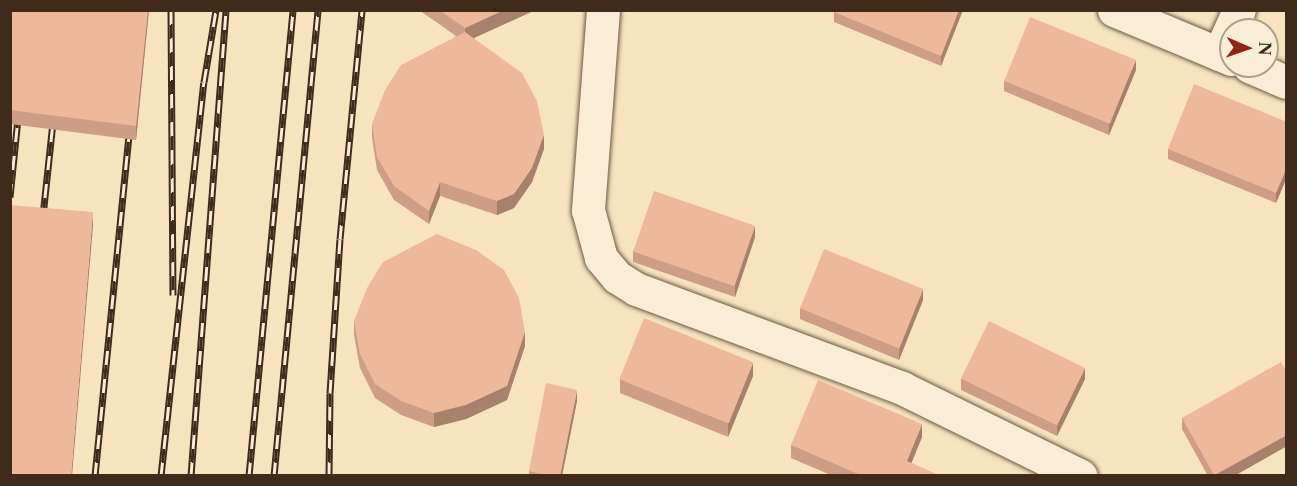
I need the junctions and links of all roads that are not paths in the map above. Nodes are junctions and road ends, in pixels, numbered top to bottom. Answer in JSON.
{"nodes":[{"id":1,"x":603,"y":10,"type":"edge"},
{"id":2,"x":1114,"y":10,"type":"edge"},
{"id":3,"x":1219,"y":54,"type":"edge"},
{"id":4,"x":1081,"y":476,"type":"edge"}],
"edges":[{"from":1,"to":4,"type":"street"},
{"from":2,"to":3,"type":"street"}]}
